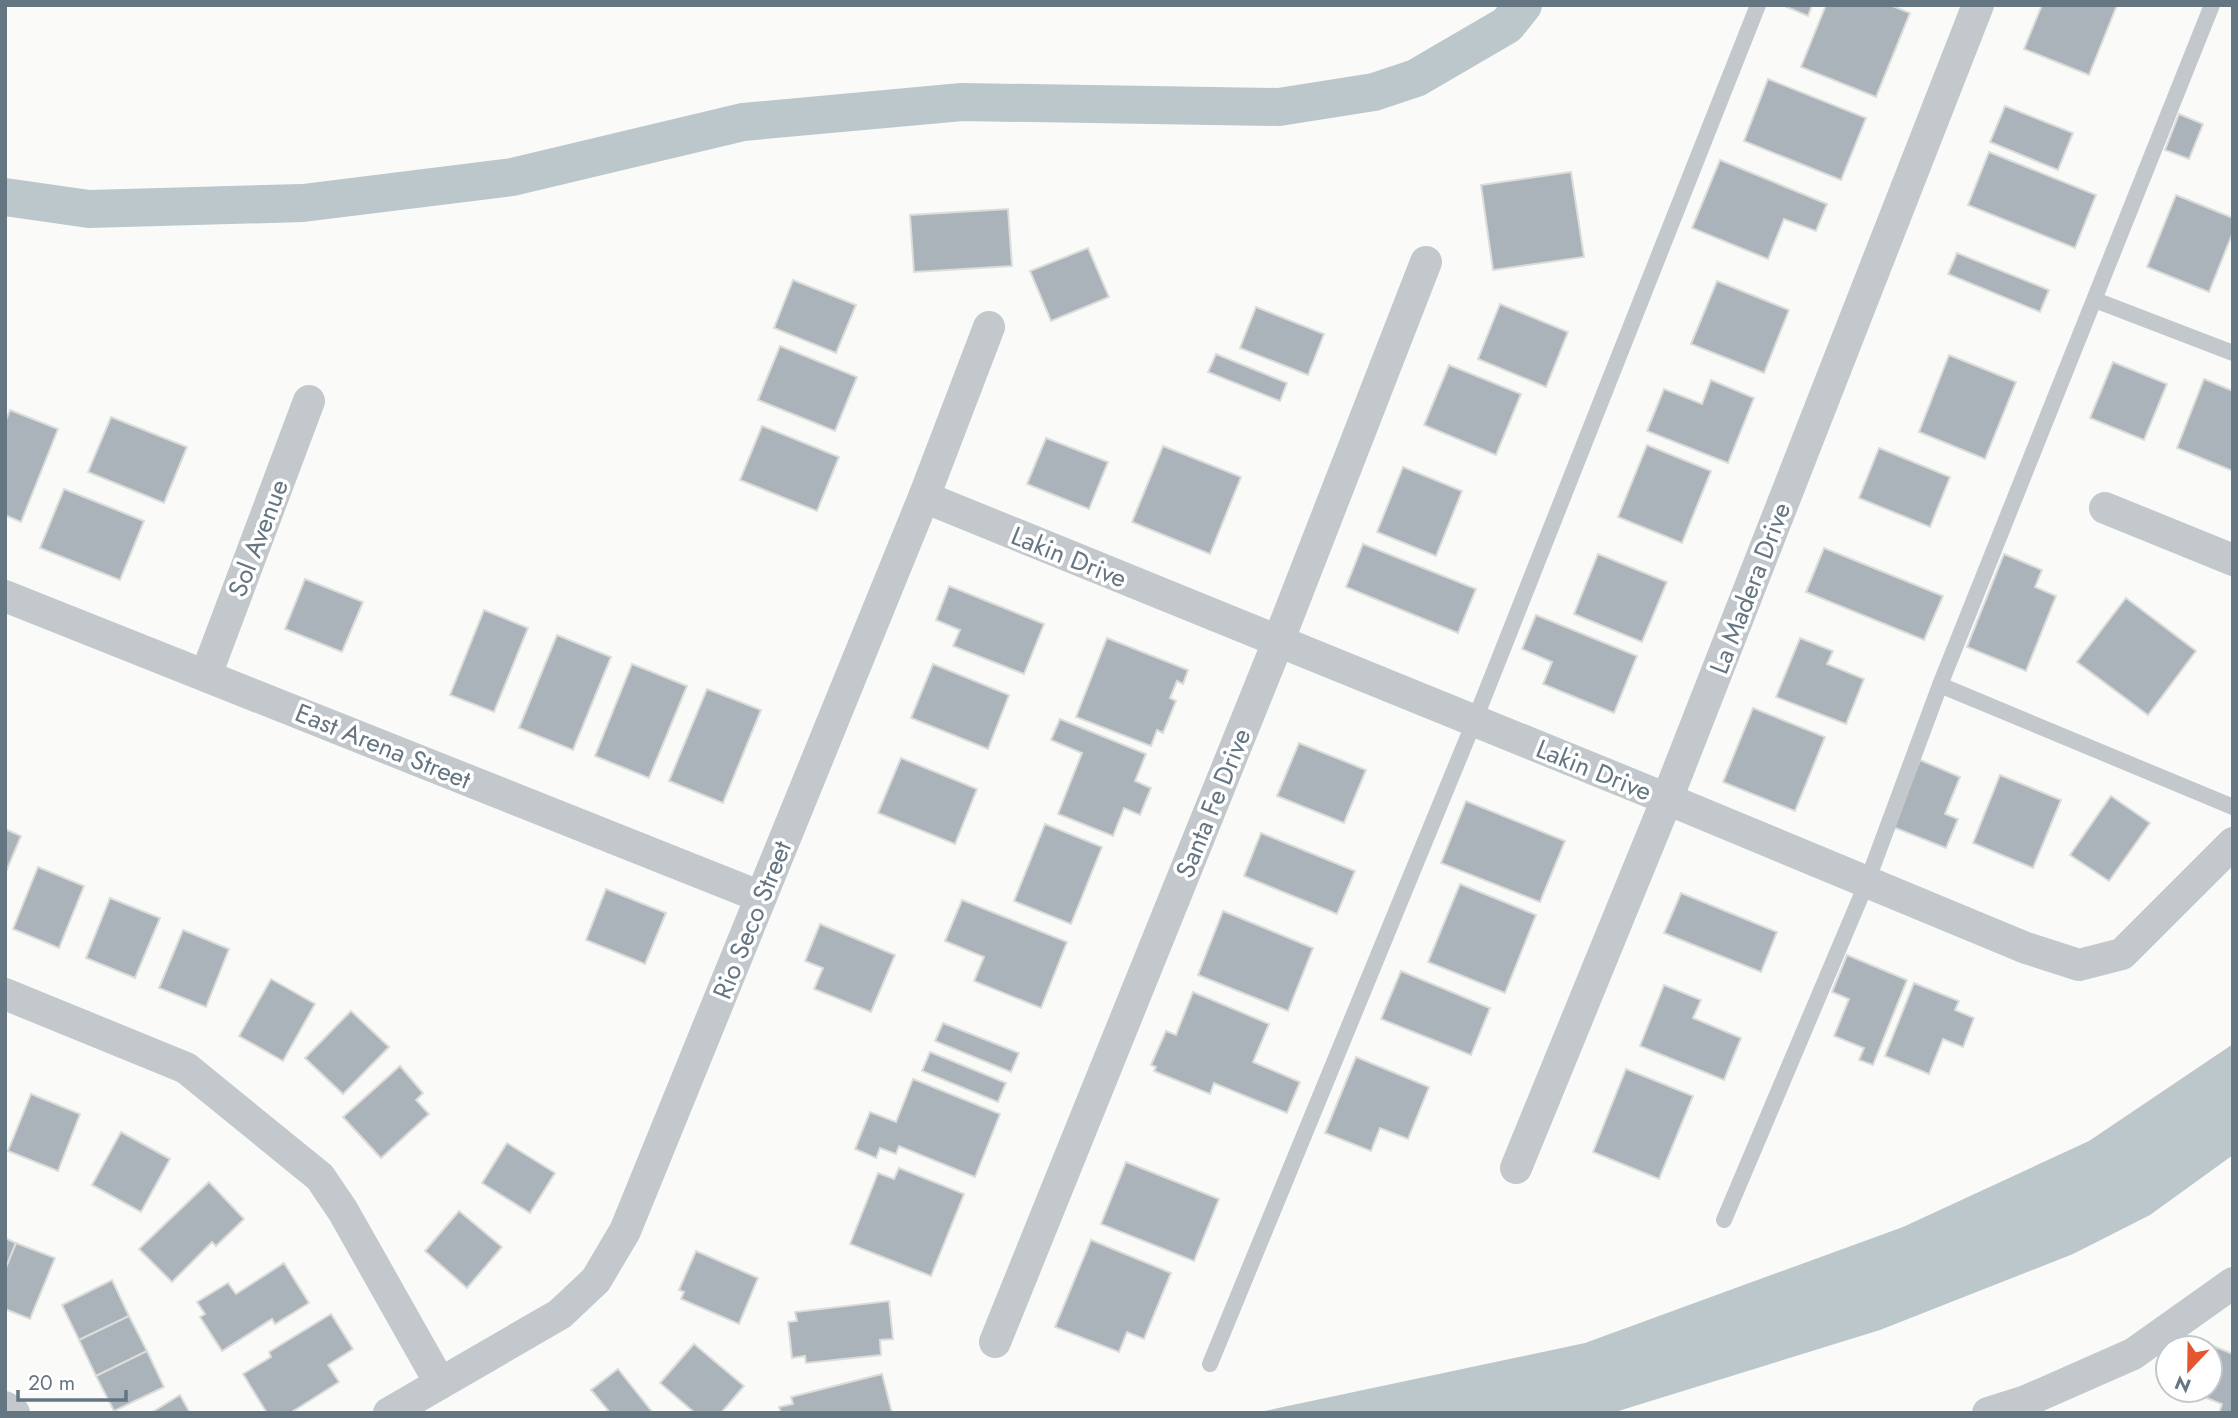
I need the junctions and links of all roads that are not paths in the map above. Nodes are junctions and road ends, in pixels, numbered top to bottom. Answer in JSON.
{"nodes":[{"id":1,"x":1758,"y":5,"type":"edge"},
{"id":2,"x":1978,"y":5,"type":"edge"},
{"id":3,"x":2212,"y":5,"type":"edge"},
{"id":4,"x":1426,"y":262,"type":"dead end"},
{"id":5,"x":2095,"y":300,"type":"junction"},
{"id":6,"x":989,"y":327,"type":"dead end"},
{"id":7,"x":2233,"y":353,"type":"edge"},
{"id":8,"x":309,"y":401,"type":"dead end"},
{"id":9,"x":924,"y":498,"type":"junction"},
{"id":10,"x":2105,"y":508,"type":"dead end"},
{"id":11,"x":2233,"y":560,"type":"edge"},
{"id":12,"x":5,"y":596,"type":"edge"},
{"id":13,"x":1278,"y":642,"type":"junction"},
{"id":14,"x":206,"y":675,"type":"junction"},
{"id":15,"x":1940,"y":685,"type":"junction"},
{"id":16,"x":1474,"y":722,"type":"junction"},
{"id":17,"x":1667,"y":799,"type":"junction"},
{"id":18,"x":2233,"y":807,"type":"edge"},
{"id":19,"x":2233,"y":844,"type":"edge"},
{"id":20,"x":1867,"y":882,"type":"junction"},
{"id":21,"x":761,"y":897,"type":"junction"},
{"id":22,"x":5,"y":994,"type":"edge"},
{"id":23,"x":1516,"y":1168,"type":"dead end"},
{"id":24,"x":1724,"y":1220,"type":"dead end"},
{"id":25,"x":2233,"y":1283,"type":"edge"},
{"id":26,"x":995,"y":1342,"type":"dead end"},
{"id":27,"x":1210,"y":1364,"type":"dead end"},
{"id":28,"x":440,"y":1383,"type":"junction"},
{"id":29,"x":2065,"y":1400,"type":"edge"},
{"id":30,"x":5,"y":1407,"type":"edge"},
{"id":31,"x":14,"y":1413,"type":"edge"},
{"id":32,"x":389,"y":1413,"type":"edge"},
{"id":33,"x":1988,"y":1413,"type":"edge"}],
"edges":[{"from":1,"to":16,"type":"lane"},
{"from":2,"to":17,"type":"street","name":"La Madera Drive"},
{"from":3,"to":5,"type":"lane"},
{"from":4,"to":13,"type":"street","name":"Santa Fe Drive"},
{"from":5,"to":7,"type":"lane"},
{"from":5,"to":15,"type":"lane"},
{"from":6,"to":9,"type":"street","name":"Rio Seco Street"},
{"from":8,"to":14,"type":"street","name":"Sol Avenue"},
{"from":9,"to":13,"type":"street","name":"Lakin Drive"},
{"from":9,"to":21,"type":"street","name":"Rio Seco Street"},
{"from":10,"to":11,"type":"street"},
{"from":12,"to":14,"type":"street","name":"East Arena Street"},
{"from":13,"to":16,"type":"street","name":"Lakin Drive"},
{"from":13,"to":26,"type":"street","name":"Santa Fe Drive"},
{"from":14,"to":21,"type":"street","name":"East Arena Street"},
{"from":15,"to":18,"type":"lane"},
{"from":15,"to":20,"type":"lane"},
{"from":16,"to":17,"type":"street","name":"Lakin Drive"},
{"from":16,"to":27,"type":"lane"},
{"from":17,"to":20,"type":"street","name":"Lakin Drive"},
{"from":17,"to":23,"type":"street","name":"La Madera Drive"},
{"from":19,"to":20,"type":"street","name":"Lakin Drive"},
{"from":20,"to":24,"type":"lane"},
{"from":21,"to":28,"type":"street","name":"Rio Seco Street"},
{"from":22,"to":28,"type":"street"},
{"from":25,"to":29,"type":"street"},
{"from":28,"to":32,"type":"street","name":"Rio Seco Street"},
{"from":29,"to":33,"type":"street"},
{"from":30,"to":31,"type":"street"}]}
